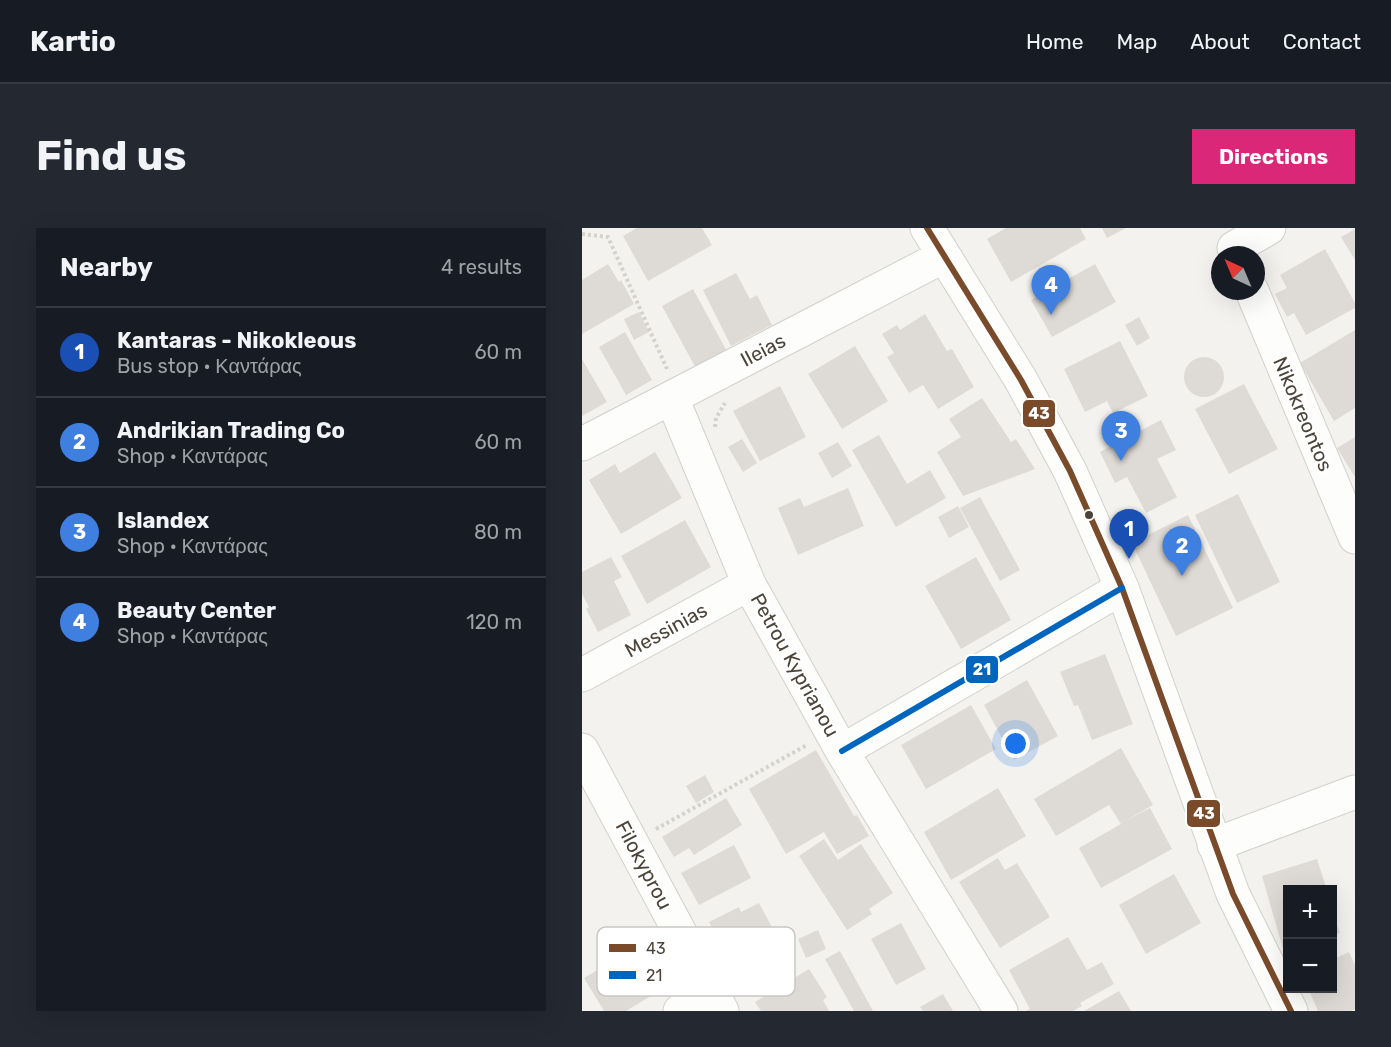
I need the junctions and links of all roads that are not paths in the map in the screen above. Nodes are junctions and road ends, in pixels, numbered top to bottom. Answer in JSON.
{"nodes":[{"id":1,"x":927,"y":228,"type":"edge"},
{"id":2,"x":1269,"y":228,"type":"edge"},
{"id":3,"x":1231,"y":244,"type":"edge"},
{"id":4,"x":944,"y":256,"type":"junction"},
{"id":5,"x":1256,"y":300,"type":"edge"},
{"id":6,"x":676,"y":396,"type":"junction"},
{"id":7,"x":582,"y":444,"type":"edge"},
{"id":8,"x":1355,"y":537,"type":"edge"},
{"id":9,"x":749,"y":584,"type":"junction"},
{"id":10,"x":1122,"y":588,"type":"junction"},
{"id":11,"x":582,"y":675,"type":"edge"},
{"id":12,"x":837,"y":741,"type":"junction"},
{"id":13,"x":582,"y":750,"type":"edge"},
{"id":14,"x":1355,"y":792,"type":"edge"},
{"id":15,"x":1214,"y":845,"type":"junction"},
{"id":16,"x":677,"y":927,"type":"edge"},
{"id":17,"x":717,"y":1003,"type":"edge"},
{"id":18,"x":680,"y":1011,"type":"edge"},
{"id":19,"x":1001,"y":1011,"type":"edge"},
{"id":20,"x":1292,"y":1011,"type":"edge"}],
"edges":[{"from":1,"to":4,"type":"street"},
{"from":2,"to":3,"type":"street"},
{"from":4,"to":6,"type":"street","name":"Ileias"},
{"from":4,"to":10,"type":"street"},
{"from":5,"to":8,"type":"street","name":"Nikokreontos"},
{"from":6,"to":7,"type":"street","name":"Ileias"},
{"from":6,"to":9,"type":"street","name":"Petrou Kyprianou"},
{"from":9,"to":11,"type":"street","name":"Messinias"},
{"from":9,"to":12,"type":"street","name":"Petrou Kyprianou"},
{"from":10,"to":12,"type":"street"},
{"from":10,"to":15,"type":"street"},
{"from":12,"to":19,"type":"street","name":"Petrou Kyprianou"},
{"from":13,"to":16,"type":"street","name":"Filokyprou"},
{"from":14,"to":15,"type":"street"},
{"from":15,"to":20,"type":"street"},
{"from":17,"to":18,"type":"street"}]}
